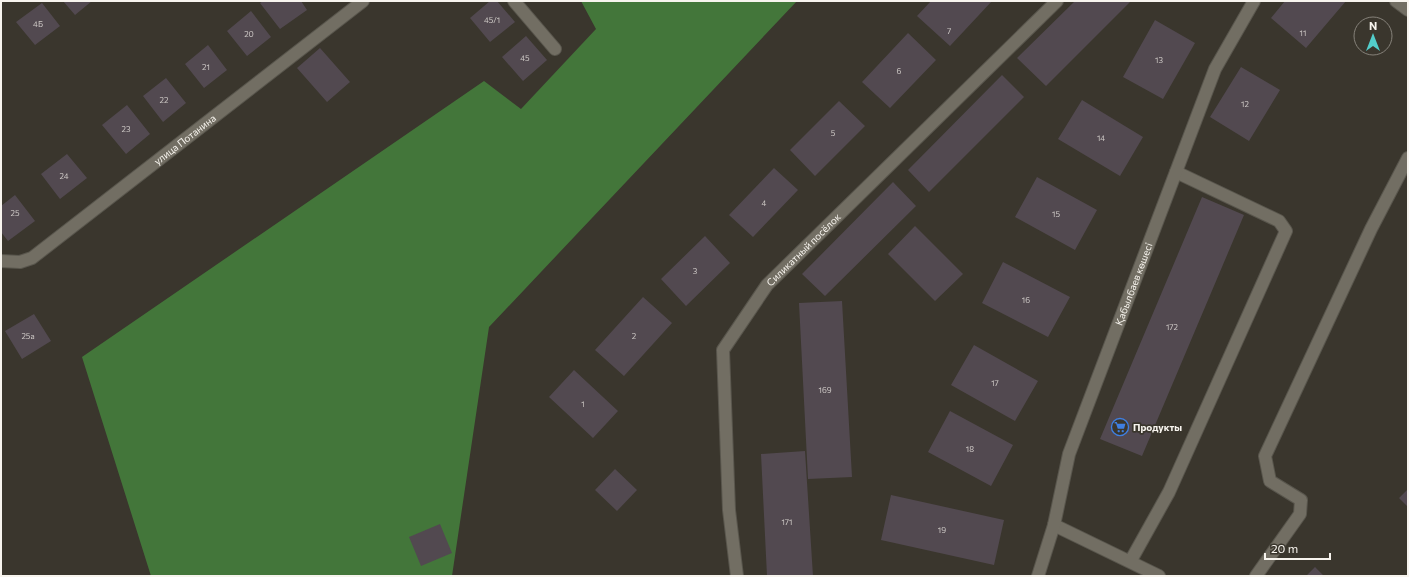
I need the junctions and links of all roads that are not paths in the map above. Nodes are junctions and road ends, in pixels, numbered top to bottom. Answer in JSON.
{"nodes":[{"id":1,"x":363,"y":1,"type":"edge"},
{"id":2,"x":514,"y":1,"type":"edge"},
{"id":3,"x":1057,"y":1,"type":"edge"},
{"id":4,"x":1254,"y":1,"type":"edge"},
{"id":5,"x":1396,"y":1,"type":"edge"},
{"id":6,"x":1408,"y":10,"type":"edge"},
{"id":7,"x":555,"y":49,"type":"dead end"},
{"id":8,"x":1408,"y":158,"type":"edge"},
{"id":9,"x":1176,"y":172,"type":"junction"},
{"id":10,"x":1,"y":261,"type":"edge"},
{"id":11,"x":1054,"y":525,"type":"junction"},
{"id":12,"x":1130,"y":562,"type":"junction"},
{"id":13,"x":738,"y":576,"type":"edge"},
{"id":14,"x":1038,"y":576,"type":"edge"},
{"id":15,"x":1159,"y":576,"type":"edge"},
{"id":16,"x":1256,"y":576,"type":"edge"}],
"edges":[{"from":1,"to":10,"type":"street","name":"улица Потанина"},
{"from":2,"to":7,"type":"street"},
{"from":3,"to":13,"type":"street","name":"Силикатный посёлок"},
{"from":4,"to":9,"type":"street","name":"Қабылбаев көшесі"},
{"from":5,"to":6,"type":"street"},
{"from":8,"to":16,"type":"street"},
{"from":9,"to":11,"type":"street","name":"Қабылбаев көшесі"},
{"from":9,"to":12,"type":"street"},
{"from":11,"to":12,"type":"street"},
{"from":11,"to":14,"type":"street","name":"Қабылбаев көшесі"},
{"from":12,"to":15,"type":"street"}]}
